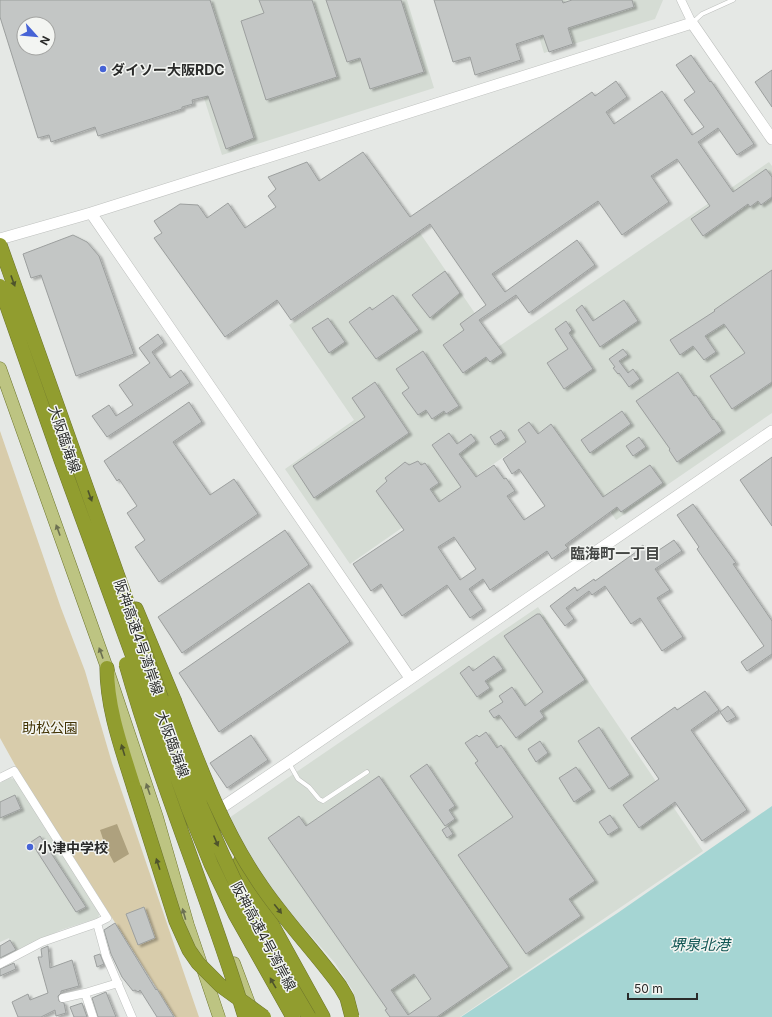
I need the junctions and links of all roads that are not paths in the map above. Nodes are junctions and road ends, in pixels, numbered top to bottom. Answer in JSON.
{"nodes":[{"id":1,"x":681,"y":0,"type":"edge"},
{"id":2,"x":733,"y":0,"type":"edge"},
{"id":3,"x":692,"y":23,"type":"junction"},
{"id":4,"x":772,"y":139,"type":"edge"},
{"id":5,"x":91,"y":212,"type":"junction"},
{"id":6,"x":0,"y":239,"type":"edge"},
{"id":7,"x":0,"y":245,"type":"edge"},
{"id":8,"x":0,"y":286,"type":"edge"},
{"id":9,"x":0,"y":300,"type":"edge"},
{"id":10,"x":0,"y":368,"type":"edge"},
{"id":11,"x":772,"y":431,"type":"edge"},
{"id":12,"x":61,"y":460,"type":"junction"},
{"id":13,"x":104,"y":536,"type":"junction"},
{"id":14,"x":92,"y":561,"type":"junction"},
{"id":15,"x":107,"y":668,"type":"junction"},
{"id":16,"x":410,"y":678,"type":"junction"},
{"id":17,"x":289,"y":762,"type":"junction"},
{"id":18,"x":367,"y":772,"type":"dead end"},
{"id":19,"x":0,"y":778,"type":"edge"},
{"id":20,"x":214,"y":812,"type":"junction"},
{"id":21,"x":187,"y":828,"type":"junction"},
{"id":22,"x":97,"y":923,"type":"junction"},
{"id":23,"x":0,"y":964,"type":"edge"},
{"id":24,"x":118,"y":983,"type":"junction"},
{"id":25,"x":85,"y":993,"type":"junction"},
{"id":26,"x":63,"y":998,"type":"dead end"},
{"id":27,"x":93,"y":1017,"type":"edge"},
{"id":28,"x":132,"y":1017,"type":"edge"},
{"id":29,"x":219,"y":1017,"type":"edge"},
{"id":30,"x":246,"y":1017,"type":"edge"},
{"id":31,"x":255,"y":1017,"type":"edge"},
{"id":32,"x":264,"y":1017,"type":"edge"},
{"id":33,"x":293,"y":1017,"type":"edge"},
{"id":34,"x":309,"y":1017,"type":"edge"},
{"id":35,"x":323,"y":1017,"type":"edge"},
{"id":36,"x":352,"y":1017,"type":"edge"}],
"edges":[{"from":1,"to":3,"type":"street"},
{"from":2,"to":3,"type":"lane"},
{"from":3,"to":4,"type":"street"},
{"from":3,"to":5,"type":"street"},
{"from":5,"to":6,"type":"street"},
{"from":5,"to":16,"type":"street"},
{"from":7,"to":13,"type":"highway","name":"阪神高速4号湾岸線","one_way":true,"bridge":true},
{"from":8,"to":12,"type":"highway","name":"阪神高速4号湾岸線","bridge":true},
{"from":9,"to":14,"type":"main road","name":"大阪臨海線"},
{"from":15,"to":10,"type":"main road","one_way":true},
{"from":11,"to":16,"type":"street"},
{"from":12,"to":30,"type":"highway","bridge":true},
{"from":33,"to":12,"type":"highway","name":"阪神高速4号湾岸線","one_way":true,"bridge":true},
{"from":13,"to":34,"type":"highway","name":"阪神高速4号湾岸線","one_way":true,"bridge":true},
{"from":13,"to":36,"type":"highway","one_way":true,"bridge":true},
{"from":14,"to":20,"type":"main road"},
{"from":14,"to":21,"type":"main road","name":"大阪臨海線"},
{"from":29,"to":15,"type":"main road","one_way":true},
{"from":32,"to":15,"type":"highway","one_way":true,"bridge":true},
{"from":16,"to":17,"type":"street"},
{"from":17,"to":18,"type":"lane"},
{"from":17,"to":20,"type":"street"},
{"from":19,"to":22,"type":"street"},
{"from":20,"to":21,"type":"street"},
{"from":20,"to":35,"type":"highway"},
{"from":21,"to":31,"type":"main road","name":"大阪臨海線"},
{"from":22,"to":23,"type":"street"},
{"from":22,"to":24,"type":"street"},
{"from":24,"to":25,"type":"street"},
{"from":24,"to":28,"type":"street"},
{"from":25,"to":26,"type":"street"},
{"from":25,"to":27,"type":"street"}]}
